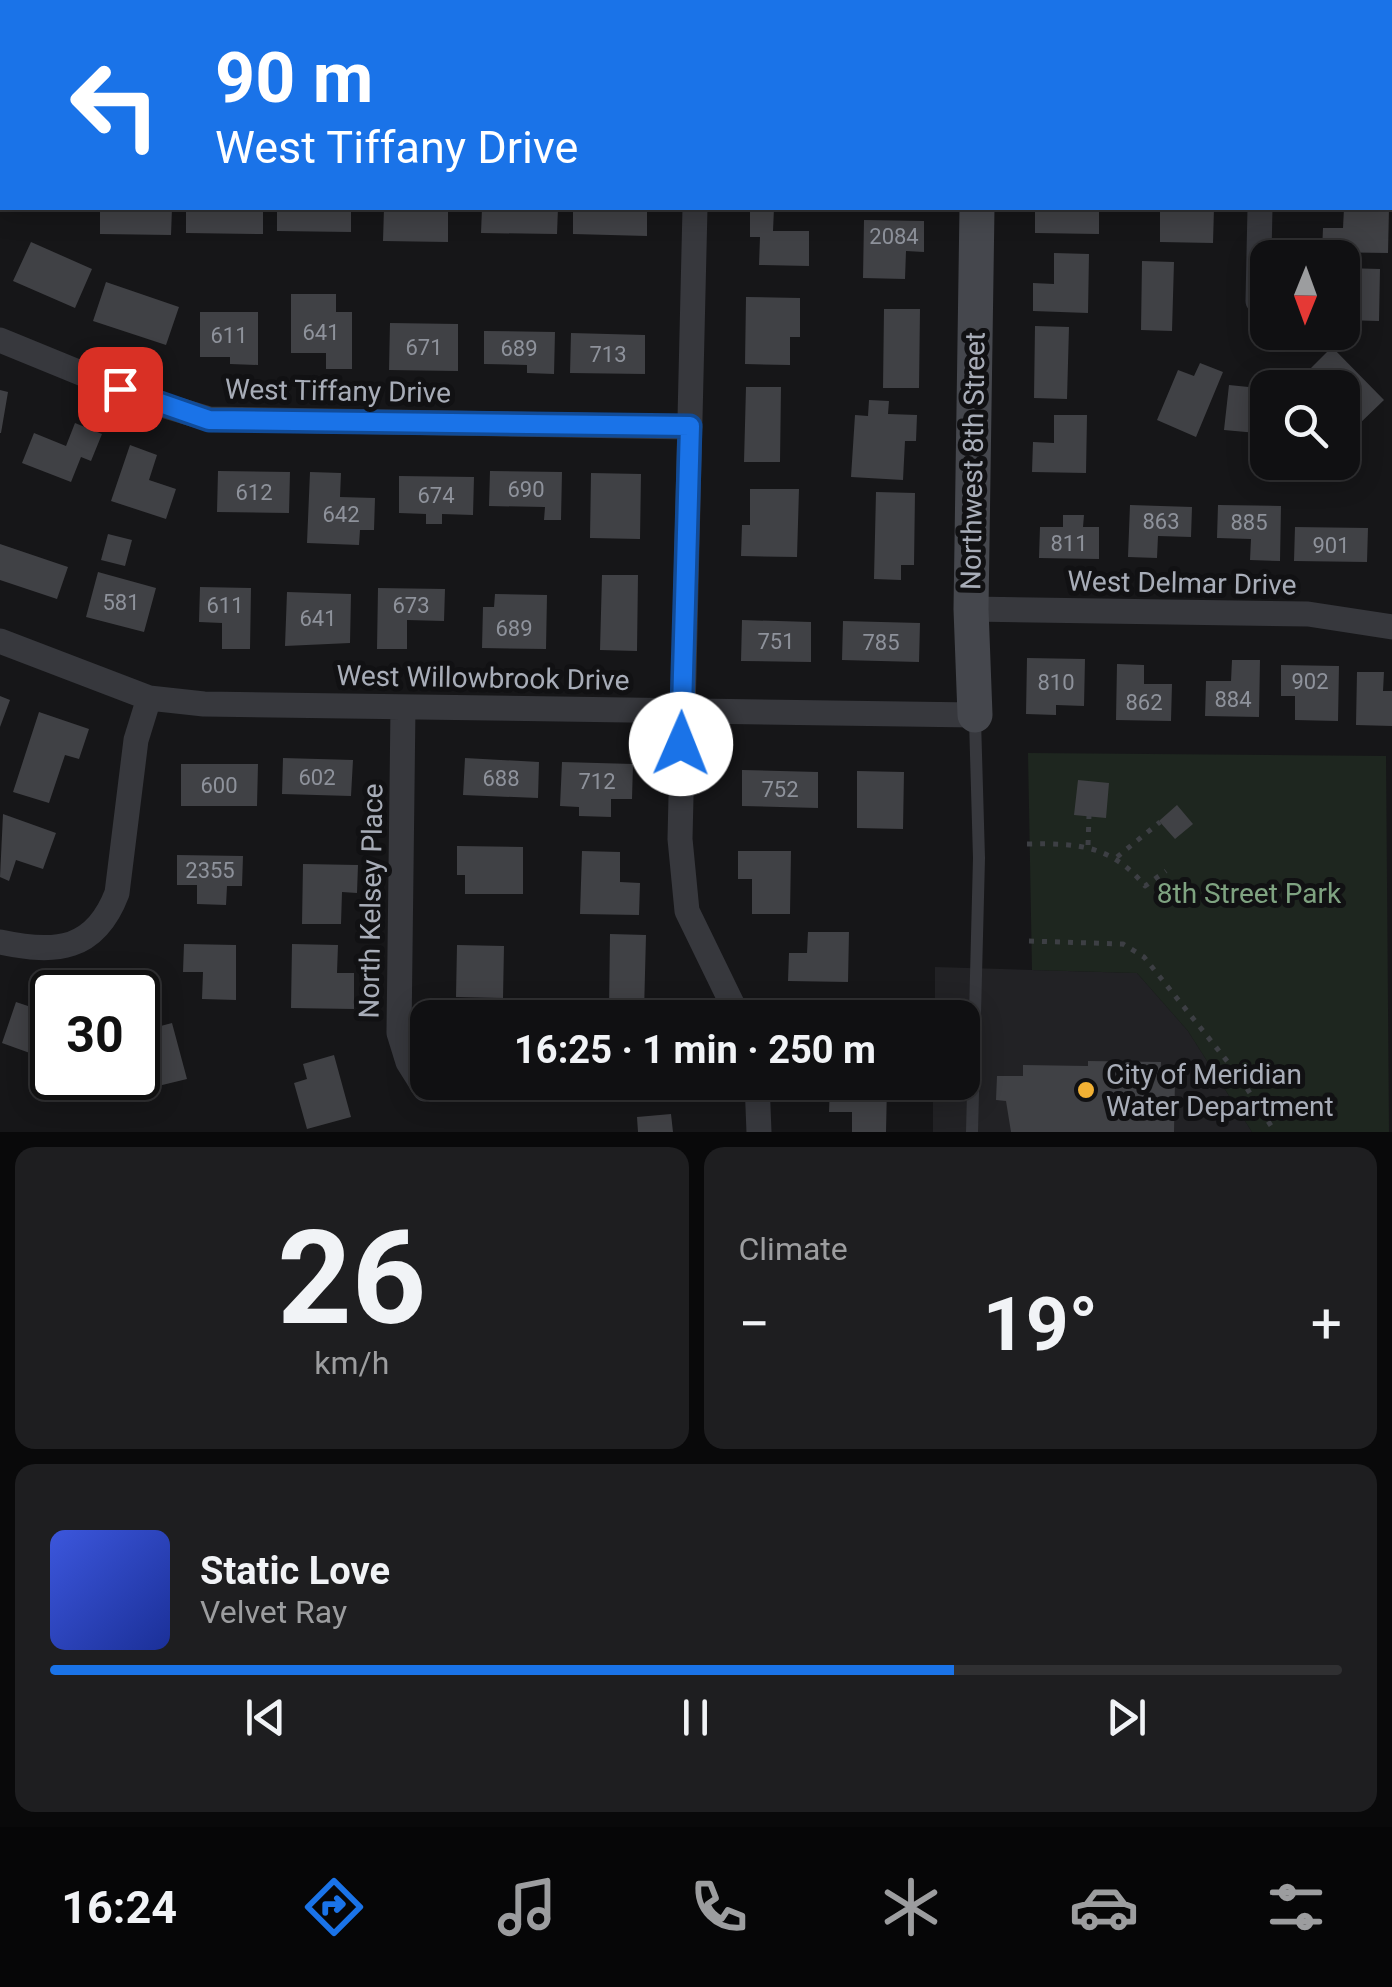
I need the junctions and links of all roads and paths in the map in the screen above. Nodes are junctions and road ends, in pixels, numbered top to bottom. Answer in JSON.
{"nodes":[{"id":1,"x":695,"y":210,"type":"edge"},
{"id":2,"x":978,"y":210,"type":"edge"},
{"id":3,"x":1260,"y":210,"type":"edge"},
{"id":4,"x":1259,"y":240,"type":"edge"},
{"id":5,"x":0,"y":340,"type":"edge"},
{"id":6,"x":690,"y":426,"type":"junction"},
{"id":7,"x":971,"y":609,"type":"junction"},
{"id":8,"x":1392,"y":627,"type":"edge"},
{"id":9,"x":0,"y":641,"type":"edge"},
{"id":10,"x":149,"y":698,"type":"junction"},
{"id":11,"x":403,"y":707,"type":"junction"},
{"id":12,"x":682,"y":711,"type":"junction"},
{"id":13,"x":975,"y":715,"type":"junction"},
{"id":14,"x":1089,"y":816,"type":"dead end"},
{"id":15,"x":1160,"y":822,"type":"dead end"},
{"id":16,"x":1027,"y":844,"type":"dead end"},
{"id":17,"x":1088,"y":845,"type":"junction"},
{"id":18,"x":1117,"y":857,"type":"junction"},
{"id":19,"x":1166,"y":871,"type":"dead end"},
{"id":20,"x":1029,"y":941,"type":"dead end"},
{"id":21,"x":0,"y":942,"type":"edge"},
{"id":22,"x":730,"y":1000,"type":"edge"},
{"id":23,"x":410,"y":1065,"type":"edge"},
{"id":24,"x":758,"y":1100,"type":"edge"},
{"id":25,"x":759,"y":1132,"type":"edge"},
{"id":26,"x":972,"y":1132,"type":"edge"},
{"id":27,"x":1275,"y":1132,"type":"edge"}],
"edges":[{"from":1,"to":6,"type":"street"},
{"from":2,"to":7,"type":"street","name":"Northwest 8th Street"},
{"from":3,"to":4,"type":"street"},
{"from":5,"to":6,"type":"street","name":"West Tiffany Drive"},
{"from":6,"to":12,"type":"street"},
{"from":7,"to":8,"type":"street","name":"West Delmar Drive"},
{"from":7,"to":13,"type":"street","name":"Northwest 8th Street"},
{"from":9,"to":10,"type":"street","name":"West Willowbrook Drive"},
{"from":10,"to":11,"type":"street","name":"West Willowbrook Drive"},
{"from":10,"to":21,"type":"street"},
{"from":11,"to":12,"type":"street","name":"West Willowbrook Drive"},
{"from":11,"to":23,"type":"street","name":"North Kelsey Place"},
{"from":12,"to":13,"type":"street","name":"West Willowbrook Drive"},
{"from":12,"to":22,"type":"street"},
{"from":13,"to":26,"type":"lane"},
{"from":14,"to":17,"type":"path"},
{"from":15,"to":18,"type":"path"},
{"from":16,"to":17,"type":"path"},
{"from":17,"to":18,"type":"path"},
{"from":18,"to":19,"type":"path"},
{"from":20,"to":27,"type":"path"},
{"from":24,"to":25,"type":"street"}]}
